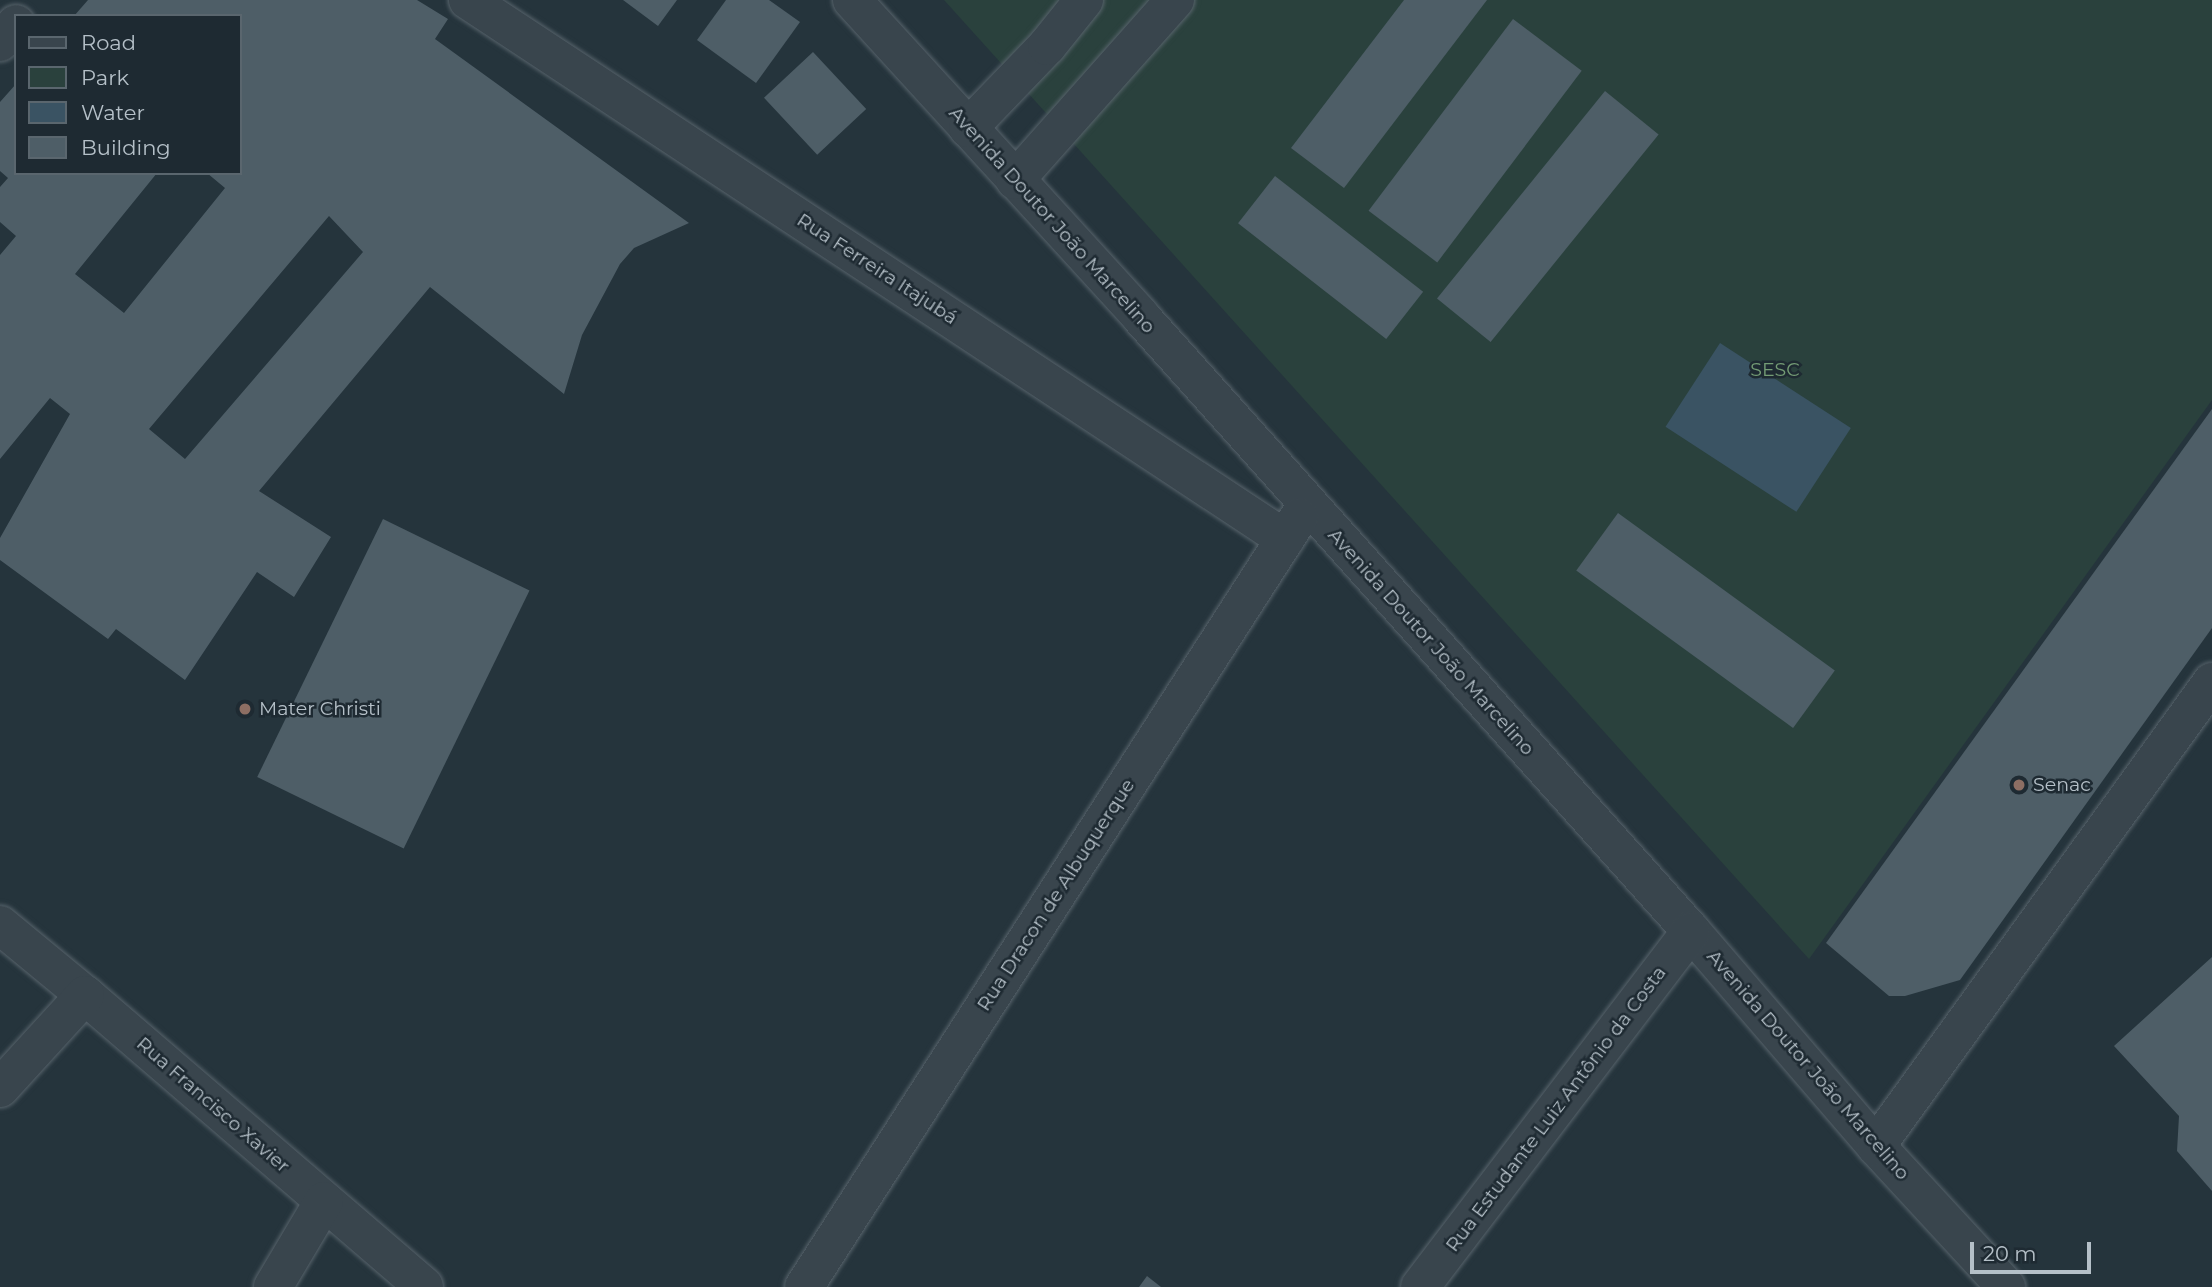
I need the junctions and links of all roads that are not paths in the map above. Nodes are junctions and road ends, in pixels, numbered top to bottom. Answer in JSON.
{"nodes":[{"id":1,"x":36,"y":0,"type":"edge"},
{"id":2,"x":468,"y":0,"type":"edge"},
{"id":3,"x":852,"y":0,"type":"edge"},
{"id":4,"x":1084,"y":0,"type":"edge"},
{"id":5,"x":1175,"y":0,"type":"edge"},
{"id":6,"x":25,"y":14,"type":"edge"},
{"id":7,"x":14,"y":25,"type":"edge"},
{"id":8,"x":0,"y":42,"type":"edge"},
{"id":9,"x":968,"y":128,"type":"junction"},
{"id":10,"x":1015,"y":180,"type":"junction"},
{"id":11,"x":1307,"y":504,"type":"junction"},
{"id":12,"x":1285,"y":539,"type":"junction"},
{"id":13,"x":2212,"y":682,"type":"edge"},
{"id":14,"x":0,"y":925,"type":"edge"},
{"id":15,"x":1691,"y":931,"type":"junction"},
{"id":16,"x":85,"y":995,"type":"junction"},
{"id":17,"x":0,"y":1088,"type":"edge"},
{"id":18,"x":1876,"y":1146,"type":"junction"},
{"id":19,"x":324,"y":1201,"type":"junction"},
{"id":20,"x":273,"y":1287,"type":"edge"},
{"id":21,"x":424,"y":1287,"type":"edge"},
{"id":22,"x":804,"y":1287,"type":"edge"},
{"id":23,"x":1420,"y":1287,"type":"edge"},
{"id":24,"x":2007,"y":1287,"type":"edge"}],
"edges":[{"from":1,"to":6,"type":"street"},
{"from":2,"to":12,"type":"street","name":"Rua Ferreira Itajubá"},
{"from":3,"to":9,"type":"street","name":"Avenida Doutor João Marcelino"},
{"from":4,"to":9,"type":"street"},
{"from":5,"to":10,"type":"street"},
{"from":7,"to":8,"type":"street"},
{"from":9,"to":10,"type":"street","name":"Avenida Doutor João Marcelino"},
{"from":10,"to":11,"type":"street","name":"Avenida Doutor João Marcelino"},
{"from":11,"to":12,"type":"street","name":"Rua Dracon de Albuquerque"},
{"from":11,"to":15,"type":"street","name":"Avenida Doutor João Marcelino"},
{"from":12,"to":22,"type":"street","name":"Rua Dracon de Albuquerque"},
{"from":13,"to":18,"type":"street"},
{"from":14,"to":16,"type":"street","name":"Rua Francisco Xavier"},
{"from":15,"to":18,"type":"street","name":"Avenida Doutor João Marcelino"},
{"from":15,"to":23,"type":"street","name":"Rua Estudante Luiz Antônio da Costa"},
{"from":16,"to":17,"type":"street"},
{"from":16,"to":19,"type":"street","name":"Rua Francisco Xavier"},
{"from":18,"to":24,"type":"street","name":"Avenida Doutor João Marcelino"},
{"from":19,"to":20,"type":"street"},
{"from":19,"to":21,"type":"street","name":"Rua Francisco Xavier"}]}
